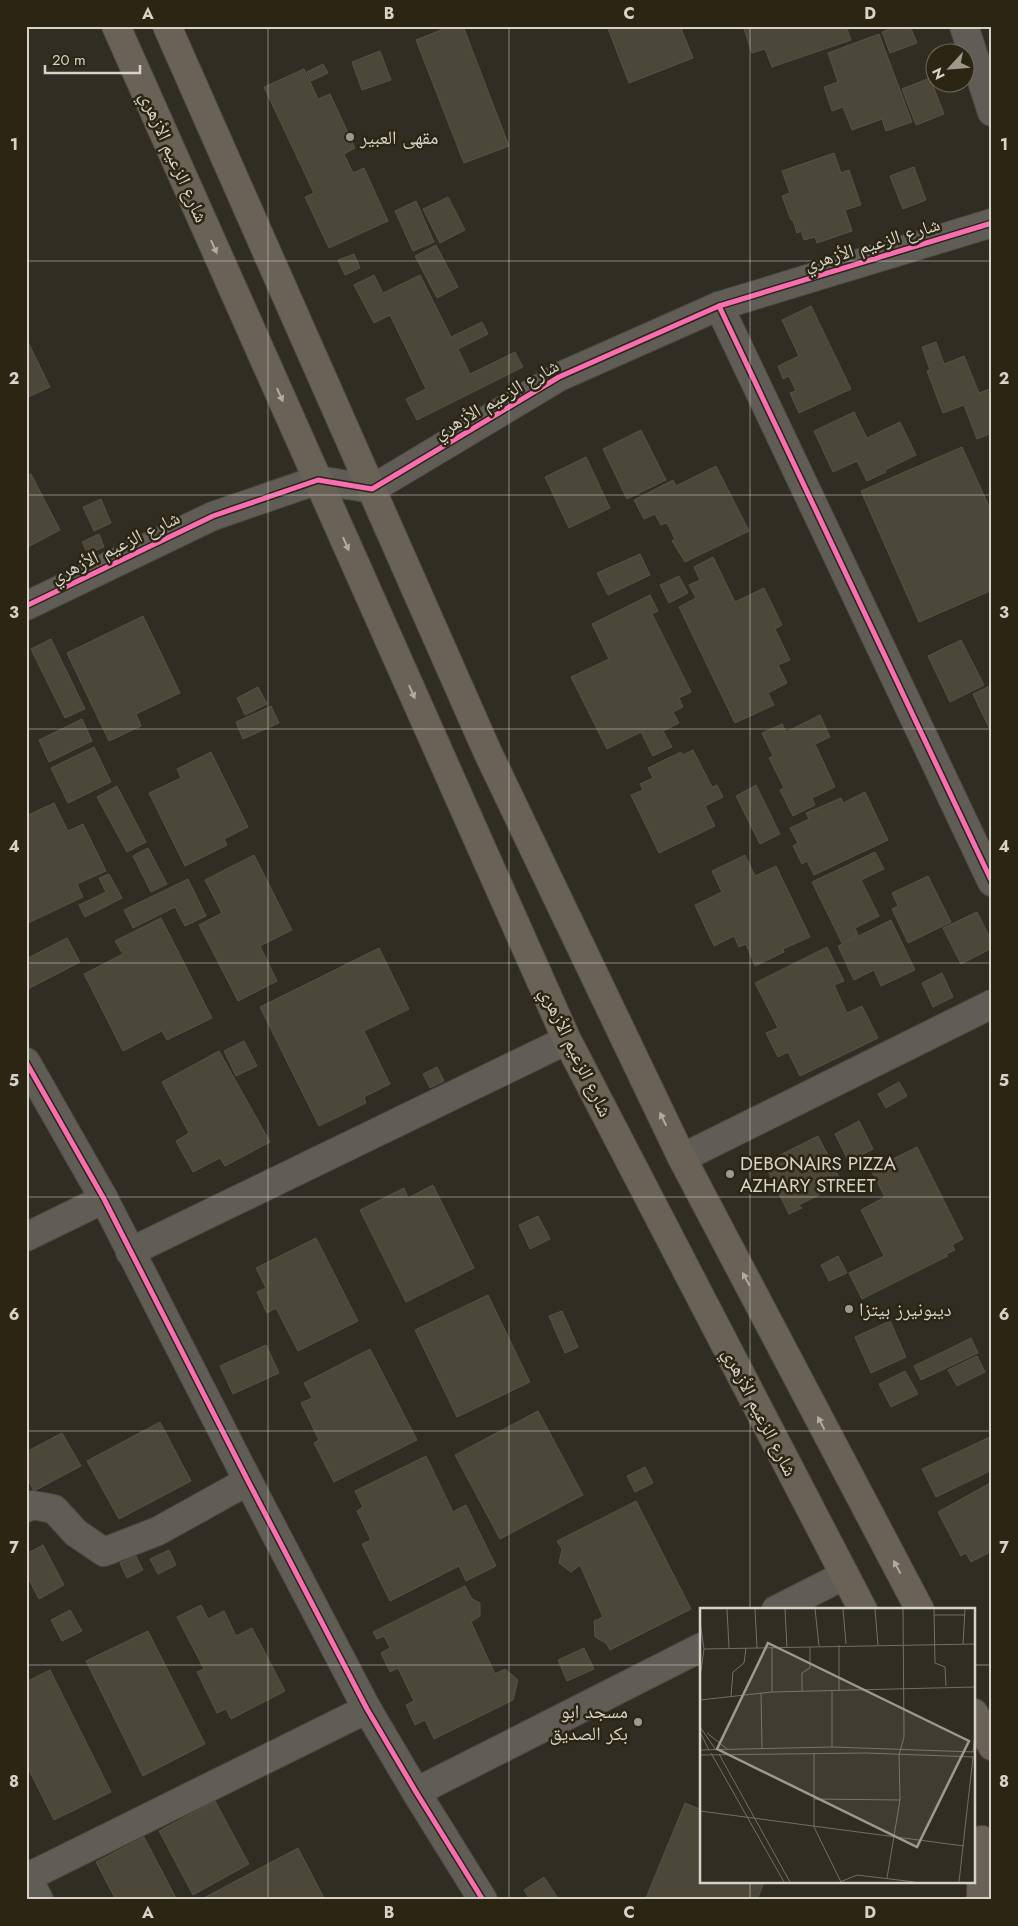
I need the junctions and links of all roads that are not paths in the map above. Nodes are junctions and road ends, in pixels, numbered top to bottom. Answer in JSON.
{"nodes":[{"id":1,"x":116,"y":26,"type":"edge"},
{"id":2,"x":167,"y":26,"type":"edge"},
{"id":3,"x":964,"y":26,"type":"edge"},
{"id":4,"x":992,"y":112,"type":"edge"},
{"id":5,"x":992,"y":223,"type":"edge"},
{"id":6,"x":719,"y":306,"type":"junction"},
{"id":7,"x":318,"y":480,"type":"junction"},
{"id":8,"x":372,"y":489,"type":"junction"},
{"id":9,"x":26,"y":606,"type":"edge"},
{"id":10,"x":992,"y":882,"type":"edge"},
{"id":11,"x":992,"y":1004,"type":"edge"},
{"id":12,"x":567,"y":1040,"type":"junction"},
{"id":13,"x":26,"y":1062,"type":"edge"},
{"id":14,"x":682,"y":1158,"type":"junction"},
{"id":15,"x":104,"y":1199,"type":"junction"},
{"id":16,"x":26,"y":1237,"type":"edge"},
{"id":17,"x":130,"y":1252,"type":"junction"},
{"id":18,"x":248,"y":1481,"type":"junction"},
{"id":19,"x":26,"y":1508,"type":"edge"},
{"id":20,"x":845,"y":1575,"type":"junction"},
{"id":21,"x":780,"y":1608,"type":"edge"},
{"id":22,"x":861,"y":1608,"type":"edge"},
{"id":23,"x":919,"y":1608,"type":"edge"},
{"id":24,"x":700,"y":1649,"type":"edge"},
{"id":25,"x":367,"y":1709,"type":"junction"},
{"id":26,"x":976,"y":1717,"type":"edge"},
{"id":27,"x":992,"y":1746,"type":"edge"},
{"id":28,"x":416,"y":1792,"type":"junction"},
{"id":29,"x":983,"y":1841,"type":"edge"},
{"id":30,"x":31,"y":1884,"type":"edge"},
{"id":31,"x":483,"y":1900,"type":"edge"},
{"id":32,"x":981,"y":1900,"type":"edge"}],
"edges":[{"from":1,"to":7,"type":"main road","name":"شارع الزعيم الأزهري","one_way":true},
{"from":2,"to":8,"type":"main road"},
{"from":3,"to":4,"type":"street"},
{"from":5,"to":6,"type":"street","name":"شارع الزعيم الأزهري"},
{"from":6,"to":8,"type":"street","name":"شارع الزعيم الأزهري"},
{"from":6,"to":10,"type":"street"},
{"from":7,"to":8,"type":"street","name":"شارع الزعيم الأزهري"},
{"from":7,"to":9,"type":"street","name":"شارع الزعيم الأزهري"},
{"from":7,"to":12,"type":"main road","name":"شارع الزعيم الأزهري","one_way":true},
{"from":14,"to":8,"type":"main road","one_way":true},
{"from":11,"to":14,"type":"street"},
{"from":12,"to":17,"type":"street"},
{"from":12,"to":20,"type":"main road","name":"شارع الزعيم الأزهري"},
{"from":13,"to":15,"type":"street"},
{"from":23,"to":14,"type":"main road","one_way":true},
{"from":15,"to":16,"type":"street"},
{"from":15,"to":17,"type":"street"},
{"from":17,"to":18,"type":"street"},
{"from":18,"to":19,"type":"street"},
{"from":18,"to":25,"type":"street"},
{"from":20,"to":21,"type":"street"},
{"from":20,"to":22,"type":"main road","name":"شارع الزعيم الأزهري"},
{"from":24,"to":28,"type":"street"},
{"from":25,"to":28,"type":"street"},
{"from":25,"to":30,"type":"street"},
{"from":26,"to":27,"type":"main road"},
{"from":28,"to":31,"type":"street"},
{"from":29,"to":32,"type":"main road"}]}
